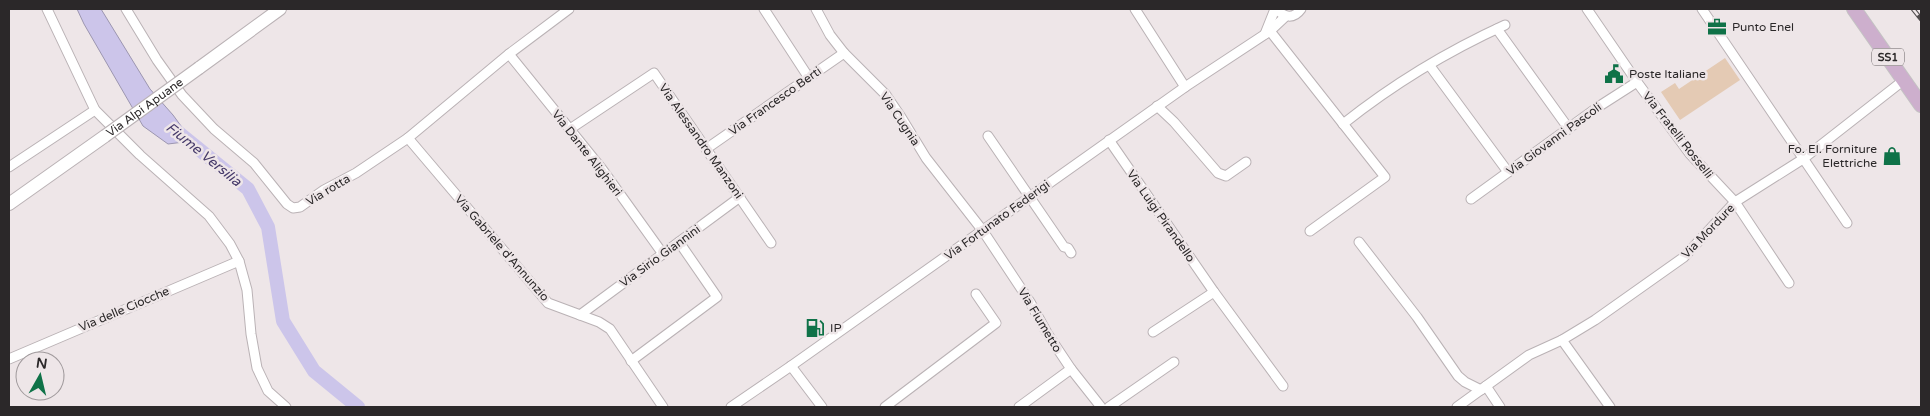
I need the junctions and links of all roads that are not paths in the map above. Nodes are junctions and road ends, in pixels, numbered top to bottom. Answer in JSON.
{"nodes":[{"id":1,"x":47,"y":9,"type":"edge"},
{"id":2,"x":126,"y":9,"type":"edge"},
{"id":3,"x":280,"y":9,"type":"edge"},
{"id":4,"x":569,"y":9,"type":"edge"},
{"id":5,"x":764,"y":9,"type":"edge"},
{"id":6,"x":816,"y":9,"type":"edge"},
{"id":7,"x":1135,"y":9,"type":"edge"},
{"id":8,"x":1276,"y":9,"type":"edge"},
{"id":9,"x":1301,"y":9,"type":"edge"},
{"id":10,"x":1588,"y":9,"type":"edge"},
{"id":11,"x":1702,"y":9,"type":"edge"},
{"id":12,"x":1854,"y":9,"type":"edge"},
{"id":13,"x":1286,"y":16,"type":"junction"},
{"id":14,"x":1267,"y":33,"type":"junction"},
{"id":15,"x":844,"y":53,"type":"junction"},
{"id":16,"x":509,"y":54,"type":"junction"},
{"id":17,"x":1430,"y":66,"type":"junction"},
{"id":18,"x":809,"y":78,"type":"junction"},
{"id":19,"x":1904,"y":80,"type":"junction"},
{"id":20,"x":1637,"y":82,"type":"junction"},
{"id":21,"x":1185,"y":87,"type":"junction"},
{"id":22,"x":1921,"y":105,"type":"edge"},
{"id":23,"x":1157,"y":106,"type":"junction"},
{"id":24,"x":95,"y":110,"type":"junction"},
{"id":25,"x":1343,"y":124,"type":"junction"},
{"id":26,"x":570,"y":129,"type":"junction"},
{"id":27,"x":1569,"y":129,"type":"junction"},
{"id":28,"x":988,"y":136,"type":"dead end"},
{"id":29,"x":408,"y":138,"type":"junction"},
{"id":30,"x":1109,"y":140,"type":"junction"},
{"id":31,"x":706,"y":149,"type":"junction"},
{"id":32,"x":1803,"y":159,"type":"junction"},
{"id":33,"x":1246,"y":162,"type":"dead end"},
{"id":34,"x":9,"y":167,"type":"edge"},
{"id":35,"x":1508,"y":172,"type":"junction"},
{"id":36,"x":1029,"y":196,"type":"junction"},
{"id":37,"x":740,"y":197,"type":"junction"},
{"id":38,"x":1471,"y":199,"type":"dead end"},
{"id":39,"x":1735,"y":202,"type":"junction"},
{"id":40,"x":9,"y":204,"type":"edge"},
{"id":41,"x":1847,"y":223,"type":"dead end"},
{"id":42,"x":983,"y":231,"type":"junction"},
{"id":43,"x":1310,"y":231,"type":"dead end"},
{"id":44,"x":679,"y":242,"type":"junction"},
{"id":45,"x":1359,"y":242,"type":"dead end"},
{"id":46,"x":772,"y":243,"type":"dead end"},
{"id":47,"x":1072,"y":253,"type":"dead end"},
{"id":48,"x":663,"y":254,"type":"junction"},
{"id":49,"x":239,"y":261,"type":"junction"},
{"id":50,"x":1789,"y":283,"type":"dead end"},
{"id":51,"x":1214,"y":292,"type":"junction"},
{"id":52,"x":976,"y":294,"type":"dead end"},
{"id":53,"x":580,"y":315,"type":"junction"},
{"id":54,"x":1153,"y":332,"type":"dead end"},
{"id":55,"x":1562,"y":340,"type":"junction"},
{"id":56,"x":9,"y":359,"type":"edge"},
{"id":57,"x":631,"y":361,"type":"junction"},
{"id":58,"x":1174,"y":362,"type":"dead end"},
{"id":59,"x":792,"y":366,"type":"junction"},
{"id":60,"x":1071,"y":369,"type":"junction"},
{"id":61,"x":1283,"y":386,"type":"dead end"},
{"id":62,"x":1483,"y":388,"type":"junction"},
{"id":63,"x":286,"y":407,"type":"edge"},
{"id":64,"x":663,"y":407,"type":"edge"},
{"id":65,"x":731,"y":407,"type":"edge"},
{"id":66,"x":822,"y":407,"type":"edge"},
{"id":67,"x":886,"y":407,"type":"edge"},
{"id":68,"x":1019,"y":407,"type":"edge"},
{"id":69,"x":1101,"y":407,"type":"edge"},
{"id":70,"x":1109,"y":407,"type":"edge"},
{"id":71,"x":1457,"y":407,"type":"edge"},
{"id":72,"x":1500,"y":407,"type":"edge"},
{"id":73,"x":1610,"y":407,"type":"edge"}],
"edges":[{"from":1,"to":24,"type":"street"},
{"from":2,"to":29,"type":"street","name":"Via rotta"},
{"from":3,"to":40,"type":"main road","name":"Via Alpi Apuane","bridge":true},
{"from":4,"to":16,"type":"street","name":"Via rotta"},
{"from":5,"to":18,"type":"street"},
{"from":6,"to":15,"type":"street","name":"Via Cugnia"},
{"from":7,"to":21,"type":"street"},
{"from":8,"to":13,"type":"street"},
{"from":8,"to":14,"type":"street"},
{"from":9,"to":13,"type":"street","name":"Via Fortunato Federigi"},
{"from":10,"to":20,"type":"street","name":"Via Fratelli Rosselli"},
{"from":11,"to":32,"type":"street"},
{"from":12,"to":19,"type":"main road","number":"SS1"},
{"from":13,"to":14,"type":"street","name":"Via Fortunato Federigi"},
{"from":14,"to":21,"type":"street","name":"Via Fortunato Federigi"},
{"from":14,"to":25,"type":"street"},
{"from":15,"to":18,"type":"street","name":"Via Francesco Berti"},
{"from":15,"to":42,"type":"street","name":"Via Cugnia"},
{"from":16,"to":26,"type":"street","name":"Via Dante Alighieri"},
{"from":16,"to":29,"type":"street","name":"Via rotta"},
{"from":17,"to":25,"type":"street"},
{"from":17,"to":27,"type":"street"},
{"from":17,"to":35,"type":"street"},
{"from":18,"to":31,"type":"street","name":"Via Francesco Berti"},
{"from":19,"to":22,"type":"main road","number":"SS1"},
{"from":19,"to":32,"type":"street","name":"Via Mordure"},
{"from":20,"to":27,"type":"street","name":"Via Giovanni Pascoli"},
{"from":20,"to":39,"type":"street","name":"Via Fratelli Rosselli"},
{"from":21,"to":23,"type":"street","name":"Via Fortunato Federigi"},
{"from":23,"to":30,"type":"street","name":"Via Fortunato Federigi"},
{"from":23,"to":33,"type":"street"},
{"from":24,"to":34,"type":"street"},
{"from":24,"to":49,"type":"street"},
{"from":25,"to":43,"type":"street"},
{"from":26,"to":31,"type":"street","name":"Via Alessandro Manzoni"},
{"from":26,"to":48,"type":"street","name":"Via Dante Alighieri"},
{"from":27,"to":35,"type":"street","name":"Via Giovanni Pascoli"},
{"from":28,"to":36,"type":"street"},
{"from":29,"to":53,"type":"street","name":"Via Gabriele d'Annunzio"},
{"from":30,"to":36,"type":"street","name":"Via Fortunato Federigi"},
{"from":30,"to":51,"type":"street","name":"Via Luigi Pirandello"},
{"from":31,"to":37,"type":"street","name":"Via Alessandro Manzoni"},
{"from":32,"to":39,"type":"street","name":"Via Mordure"},
{"from":32,"to":41,"type":"street"},
{"from":35,"to":38,"type":"street","name":"Via Giovanni Pascoli"},
{"from":36,"to":42,"type":"street","name":"Via Fortunato Federigi"},
{"from":36,"to":47,"type":"street"},
{"from":37,"to":44,"type":"street","name":"Via Sirio Giannini"},
{"from":37,"to":46,"type":"street","name":"Via Alessandro Manzoni"},
{"from":39,"to":50,"type":"street","name":"Via Fratelli Rosselli"},
{"from":39,"to":55,"type":"street","name":"Via Mordure"},
{"from":42,"to":59,"type":"street","name":"Via Fortunato Federigi"},
{"from":42,"to":60,"type":"street","name":"Via Fiumetto"},
{"from":44,"to":48,"type":"street","name":"Via Sirio Giannini"},
{"from":44,"to":57,"type":"street"},
{"from":45,"to":62,"type":"street"},
{"from":48,"to":53,"type":"street","name":"Via Sirio Giannini"},
{"from":49,"to":56,"type":"street","name":"Via delle Ciocche"},
{"from":49,"to":63,"type":"street"},
{"from":51,"to":54,"type":"street"},
{"from":51,"to":61,"type":"street","name":"Via Luigi Pirandello"},
{"from":52,"to":67,"type":"street"},
{"from":53,"to":57,"type":"street","name":"Via Gabriele d'Annunzio"},
{"from":55,"to":62,"type":"street","name":"Via Mordure"},
{"from":55,"to":73,"type":"street"},
{"from":57,"to":64,"type":"street","name":"Via Gabriele d'Annunzio"},
{"from":58,"to":70,"type":"street"},
{"from":59,"to":65,"type":"street","name":"Via Fortunato Federigi"},
{"from":59,"to":66,"type":"street"},
{"from":60,"to":68,"type":"street"},
{"from":60,"to":69,"type":"street","name":"Via Fiumetto"},
{"from":62,"to":71,"type":"street","name":"Via Mordure"},
{"from":62,"to":72,"type":"street"}]}
